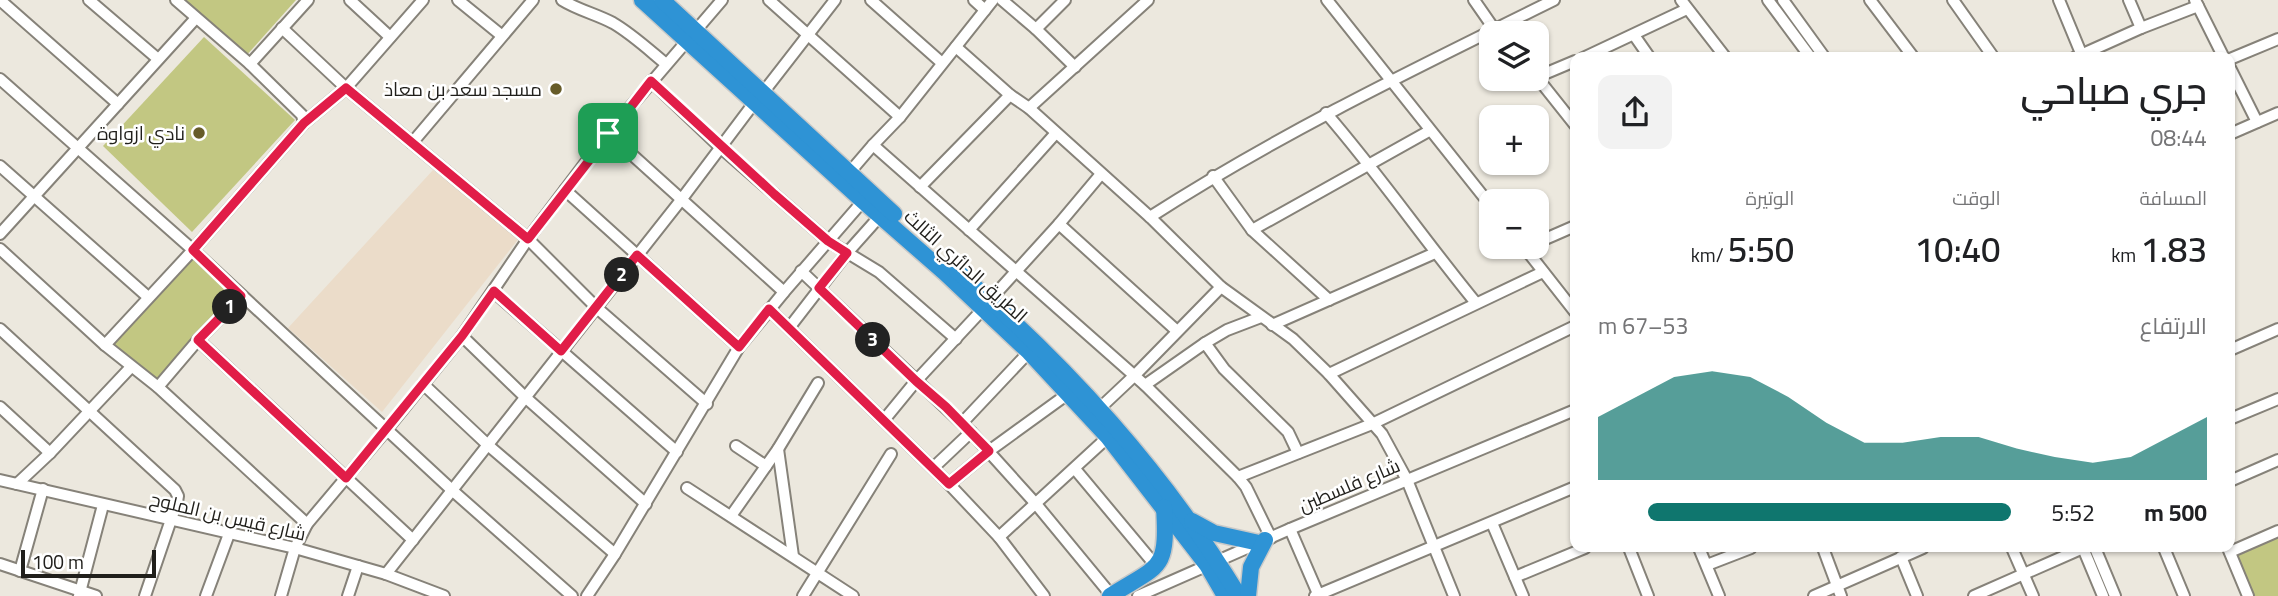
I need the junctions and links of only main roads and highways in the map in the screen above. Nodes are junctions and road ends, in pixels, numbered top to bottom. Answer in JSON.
{"nodes":[{"id":1,"x":642,"y":0,"type":"edge"},
{"id":2,"x":662,"y":0,"type":"edge"},
{"id":3,"x":691,"y":36,"type":"junction"},
{"id":4,"x":758,"y":99,"type":"junction"},
{"id":5,"x":986,"y":304,"type":"junction"},
{"id":6,"x":1164,"y":507,"type":"junction"},
{"id":7,"x":1189,"y":520,"type":"junction"},
{"id":8,"x":1212,"y":563,"type":"junction"},
{"id":9,"x":1110,"y":596,"type":"edge"},
{"id":10,"x":1225,"y":596,"type":"edge"},
{"id":11,"x":1239,"y":596,"type":"edge"},
{"id":12,"x":1248,"y":596,"type":"edge"}],
"edges":[{"from":1,"to":3,"type":"highway","name":"الطريق الدائري الثالث"},
{"from":2,"to":3,"type":"highway","name":"الطريق الدائري الثالث"},
{"from":3,"to":4,"type":"highway","name":"الطريق الدائري الثالث"},
{"from":4,"to":5,"type":"highway","name":"الطريق الدائري الثالث"},
{"from":4,"to":5,"type":"highway","name":"الطريق الدائري الثالث"},
{"from":5,"to":6,"type":"highway","name":"الطريق الدائري الثالث"},
{"from":5,"to":7,"type":"highway","name":"الطريق الدائري الثالث"},
{"from":6,"to":8,"type":"highway","name":"الطريق الدائري الثالث"},
{"from":6,"to":9,"type":"highway"},
{"from":7,"to":8,"type":"highway","name":"الطريق الدائري الثالث"},
{"from":7,"to":12,"type":"highway"},
{"from":8,"to":10,"type":"highway","name":"الطريق الدائري الثالث"},
{"from":8,"to":11,"type":"highway","name":"الطريق الدائري الثالث"}]}
